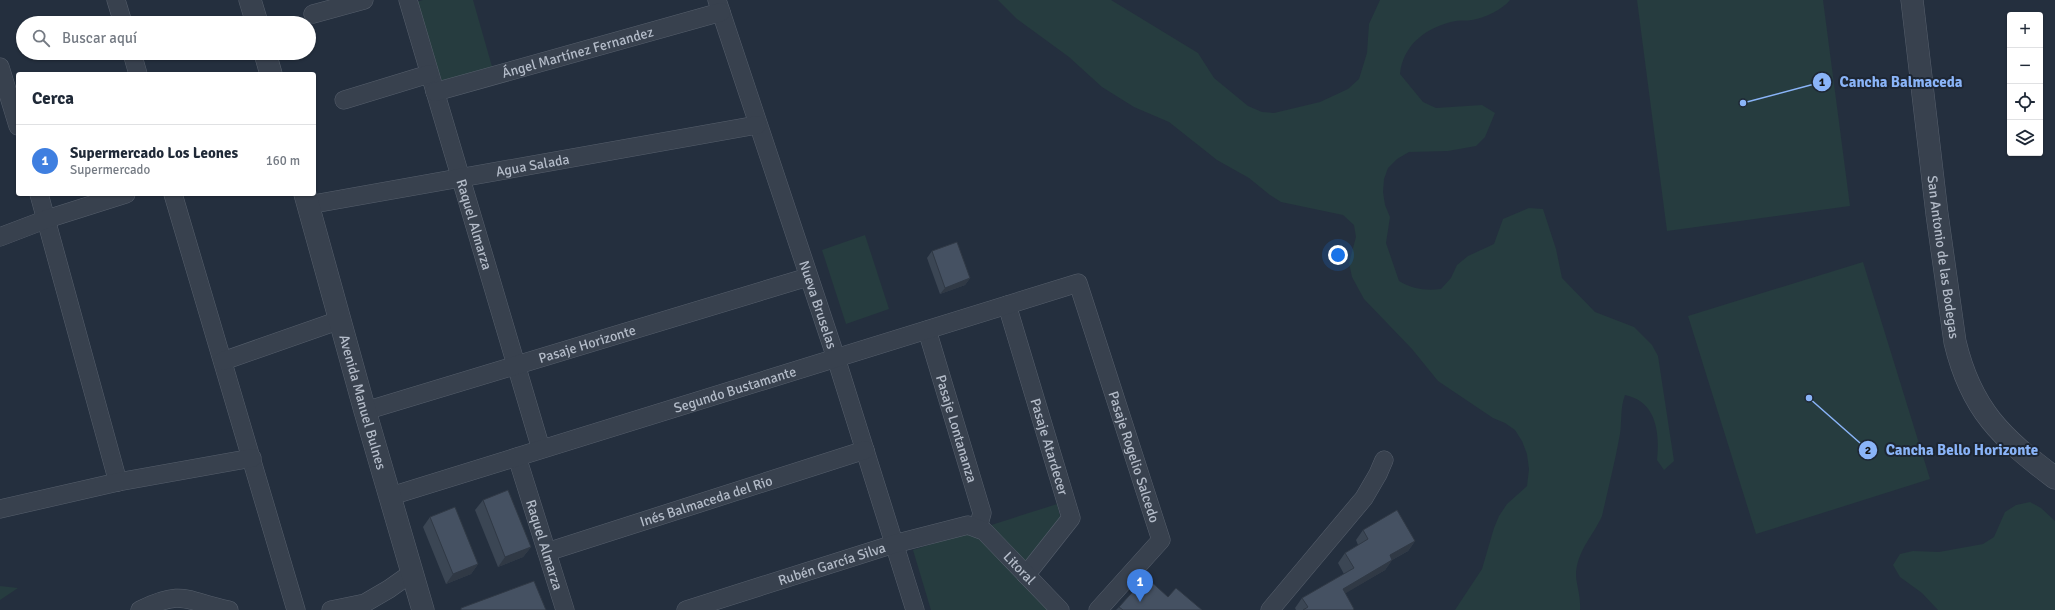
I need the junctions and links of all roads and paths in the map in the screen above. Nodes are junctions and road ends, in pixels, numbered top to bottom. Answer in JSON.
{"nodes":[{"id":1,"x":116,"y":0,"type":"edge"},
{"id":2,"x":250,"y":0,"type":"edge"},
{"id":3,"x":364,"y":0,"type":"edge"},
{"id":4,"x":408,"y":0,"type":"edge"},
{"id":5,"x":1912,"y":0,"type":"edge"},
{"id":6,"x":719,"y":6,"type":"edge"},
{"id":7,"x":313,"y":14,"type":"dead end"},
{"id":8,"x":121,"y":16,"type":"edge"},
{"id":9,"x":255,"y":16,"type":"edge"},
{"id":10,"x":134,"y":60,"type":"edge"},
{"id":11,"x":267,"y":60,"type":"edge"},
{"id":12,"x":0,"y":67,"type":"edge"},
{"id":13,"x":137,"y":72,"type":"edge"},
{"id":14,"x":270,"y":72,"type":"edge"},
{"id":15,"x":429,"y":74,"type":"junction"},
{"id":16,"x":435,"y":92,"type":"junction"},
{"id":17,"x":344,"y":100,"type":"dead end"},
{"id":18,"x":16,"y":119,"type":"edge"},
{"id":19,"x":757,"y":125,"type":"junction"},
{"id":20,"x":460,"y":178,"type":"junction"},
{"id":21,"x":40,"y":196,"type":"edge"},
{"id":22,"x":120,"y":196,"type":"edge"},
{"id":23,"x":174,"y":196,"type":"edge"},
{"id":24,"x":307,"y":199,"type":"edge"},
{"id":25,"x":47,"y":219,"type":"junction"},
{"id":26,"x":0,"y":237,"type":"edge"},
{"id":27,"x":808,"y":277,"type":"junction"},
{"id":28,"x":1078,"y":283,"type":"joint"},
{"id":29,"x":1007,"y":305,"type":"junction"},
{"id":30,"x":340,"y":320,"type":"junction"},
{"id":31,"x":927,"y":330,"type":"junction"},
{"id":32,"x":836,"y":358,"type":"junction"},
{"id":33,"x":223,"y":362,"type":"junction"},
{"id":34,"x":516,"y":365,"type":"junction"},
{"id":35,"x":365,"y":411,"type":"junction"},
{"id":36,"x":541,"y":449,"type":"junction"},
{"id":37,"x":865,"y":450,"type":"junction"},
{"id":38,"x":517,"y":457,"type":"junction"},
{"id":39,"x":252,"y":458,"type":"junction"},
{"id":40,"x":1384,"y":460,"type":"dead end"},
{"id":41,"x":2055,"y":478,"type":"edge"},
{"id":42,"x":118,"y":482,"type":"junction"},
{"id":43,"x":391,"y":496,"type":"junction"},
{"id":44,"x":0,"y":508,"type":"edge"},
{"id":45,"x":978,"y":528,"type":"junction"},
{"id":46,"x":894,"y":544,"type":"junction"},
{"id":47,"x":547,"y":552,"type":"junction"},
{"id":48,"x":413,"y":572,"type":"junction"},
{"id":49,"x":1026,"y":575,"type":"junction"},
{"id":50,"x":140,"y":610,"type":"edge"},
{"id":51,"x":229,"y":610,"type":"edge"},
{"id":52,"x":296,"y":610,"type":"edge"},
{"id":53,"x":331,"y":610,"type":"edge"},
{"id":54,"x":424,"y":610,"type":"edge"},
{"id":55,"x":565,"y":610,"type":"edge"},
{"id":56,"x":686,"y":610,"type":"edge"},
{"id":57,"x":915,"y":610,"type":"edge"},
{"id":58,"x":1060,"y":610,"type":"edge"},
{"id":59,"x":1098,"y":610,"type":"edge"},
{"id":60,"x":1270,"y":610,"type":"edge"}],
"edges":[{"from":1,"to":8,"type":"street"},
{"from":2,"to":9,"type":"street"},
{"from":3,"to":7,"type":"street"},
{"from":4,"to":15,"type":"street","name":"Raquel Almarza"},
{"from":5,"to":41,"type":"street","name":"San Antonio de las Bodegas"},
{"from":6,"to":16,"type":"street","name":"Ángel Martínez Fernandez"},
{"from":6,"to":19,"type":"street","name":"Nueva Bruselas"},
{"from":10,"to":13,"type":"street"},
{"from":11,"to":14,"type":"street"},
{"from":12,"to":18,"type":"street"},
{"from":15,"to":16,"type":"street","name":"Raquel Almarza"},
{"from":15,"to":17,"type":"street"},
{"from":16,"to":20,"type":"street","name":"Raquel Almarza"},
{"from":19,"to":20,"type":"street","name":"Agua Salada"},
{"from":19,"to":27,"type":"street","name":"Nueva Bruselas"},
{"from":20,"to":24,"type":"street","name":"Agua Salada"},
{"from":20,"to":34,"type":"street","name":"Raquel Almarza"},
{"from":21,"to":25,"type":"street"},
{"from":22,"to":25,"type":"street"},
{"from":23,"to":33,"type":"street"},
{"from":24,"to":30,"type":"street","name":"Avenida Manuel Bulnes"},
{"from":25,"to":26,"type":"street"},
{"from":25,"to":42,"type":"street"},
{"from":27,"to":32,"type":"street","name":"Nueva Bruselas"},
{"from":27,"to":34,"type":"street","name":"Pasaje Horizonte"},
{"from":28,"to":29,"type":"street","name":"Segundo Bustamante"},
{"from":28,"to":59,"type":"street","name":"Pasaje Rogelio Salcedo"},
{"from":29,"to":31,"type":"street","name":"Segundo Bustamante"},
{"from":29,"to":49,"type":"street","name":"Pasaje Atardecer"},
{"from":30,"to":33,"type":"street"},
{"from":30,"to":35,"type":"street","name":"Avenida Manuel Bulnes"},
{"from":31,"to":32,"type":"street","name":"Segundo Bustamante"},
{"from":31,"to":45,"type":"street","name":"Pasaje Lontananza"},
{"from":32,"to":36,"type":"street","name":"Segundo Bustamante"},
{"from":32,"to":37,"type":"street","name":"Nueva Bruselas"},
{"from":33,"to":39,"type":"street"},
{"from":34,"to":35,"type":"street","name":"Pasaje Horizonte"},
{"from":34,"to":36,"type":"street","name":"Raquel Almarza"},
{"from":35,"to":43,"type":"street","name":"Avenida Manuel Bulnes"},
{"from":36,"to":38,"type":"street","name":"Segundo Bustamante"},
{"from":37,"to":46,"type":"street","name":"Nueva Bruselas"},
{"from":37,"to":47,"type":"street","name":"Inés Balmaceda del Rio"},
{"from":38,"to":43,"type":"street","name":"Segundo Bustamante"},
{"from":38,"to":47,"type":"street","name":"Raquel Almarza"},
{"from":39,"to":42,"type":"street"},
{"from":39,"to":52,"type":"street"},
{"from":40,"to":60,"type":"street"},
{"from":42,"to":44,"type":"street"},
{"from":43,"to":48,"type":"street","name":"Avenida Manuel Bulnes"},
{"from":45,"to":46,"type":"street","name":"Rubén García Silva"},
{"from":45,"to":49,"type":"street","name":"Litoral"},
{"from":46,"to":56,"type":"street","name":"Rubén García Silva"},
{"from":46,"to":57,"type":"street","name":"Nueva Bruselas"},
{"from":47,"to":55,"type":"street","name":"Raquel Almarza"},
{"from":48,"to":53,"type":"street"},
{"from":48,"to":54,"type":"street","name":"Avenida Manuel Bulnes"},
{"from":49,"to":58,"type":"street","name":"Litoral"},
{"from":50,"to":51,"type":"street"}]}
